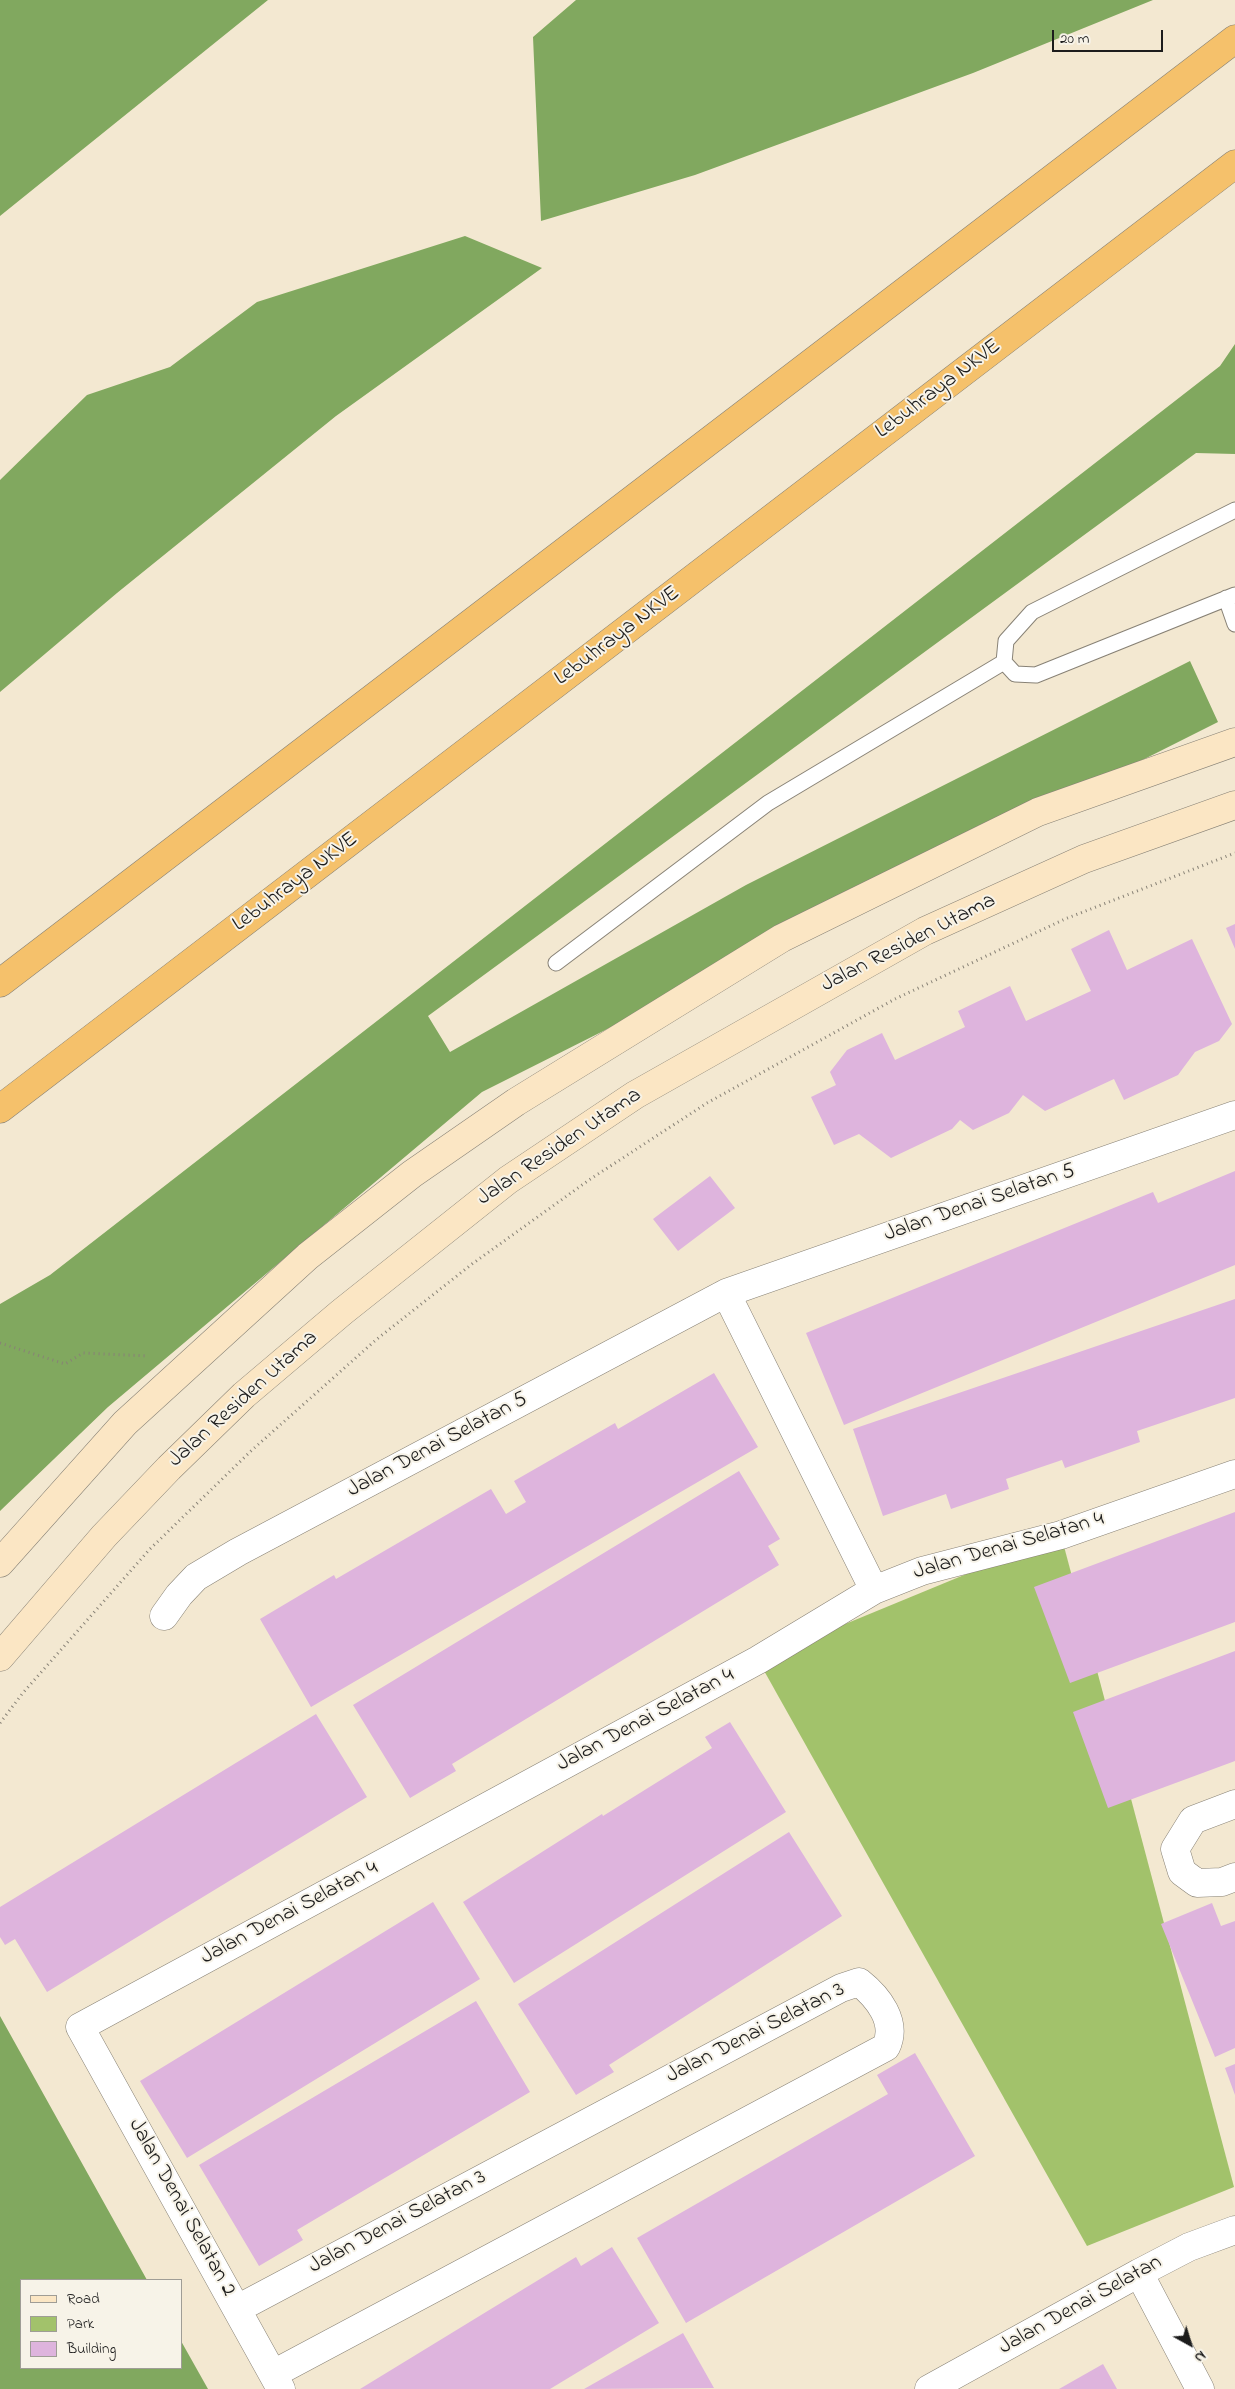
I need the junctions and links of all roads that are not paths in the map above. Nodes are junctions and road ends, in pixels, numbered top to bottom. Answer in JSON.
{"nodes":[{"id":1,"x":1235,"y":39,"type":"edge"},
{"id":2,"x":1235,"y":164,"type":"edge"},
{"id":3,"x":1235,"y":510,"type":"edge"},
{"id":4,"x":1230,"y":596,"type":"edge"},
{"id":5,"x":1235,"y":624,"type":"edge"},
{"id":6,"x":1004,"y":662,"type":"junction"},
{"id":7,"x":1235,"y":742,"type":"edge"},
{"id":8,"x":1235,"y":804,"type":"edge"},
{"id":9,"x":556,"y":963,"type":"dead end"},
{"id":10,"x":0,"y":984,"type":"edge"},
{"id":11,"x":0,"y":1109,"type":"edge"},
{"id":12,"x":1235,"y":1115,"type":"edge"},
{"id":13,"x":726,"y":1293,"type":"junction"},
{"id":14,"x":1235,"y":1474,"type":"edge"},
{"id":15,"x":0,"y":1562,"type":"edge"},
{"id":16,"x":874,"y":1590,"type":"junction"},
{"id":17,"x":164,"y":1616,"type":"dead end"},
{"id":18,"x":0,"y":1656,"type":"edge"},
{"id":19,"x":1235,"y":1804,"type":"edge"},
{"id":20,"x":1235,"y":1877,"type":"edge"},
{"id":21,"x":80,"y":2027,"type":"joint"},
{"id":22,"x":1235,"y":2231,"type":"edge"},
{"id":23,"x":1139,"y":2273,"type":"junction"},
{"id":24,"x":237,"y":2309,"type":"junction"},
{"id":25,"x":277,"y":2382,"type":"edge"},
{"id":26,"x":929,"y":2389,"type":"edge"},
{"id":27,"x":1200,"y":2389,"type":"edge"}],
"edges":[{"from":1,"to":10,"type":"highway"},
{"from":2,"to":11,"type":"highway","name":"Lebuhraya NKVE"},
{"from":3,"to":6,"type":"lane"},
{"from":4,"to":5,"type":"lane"},
{"from":4,"to":6,"type":"lane"},
{"from":6,"to":9,"type":"lane"},
{"from":7,"to":15,"type":"street"},
{"from":8,"to":18,"type":"street","name":"Jalan Residen Utama"},
{"from":12,"to":13,"type":"street","name":"Jalan Denai Selatan 5"},
{"from":13,"to":16,"type":"street"},
{"from":13,"to":17,"type":"street","name":"Jalan Denai Selatan 5"},
{"from":14,"to":16,"type":"street","name":"Jalan Denai Selatan 4"},
{"from":16,"to":21,"type":"street","name":"Jalan Denai Selatan 4"},
{"from":19,"to":20,"type":"street"},
{"from":21,"to":24,"type":"street","name":"Jalan Denai Selatan 2"},
{"from":22,"to":23,"type":"street","name":"Jalan Denai Selatan"},
{"from":23,"to":26,"type":"street","name":"Jalan Denai Selatan"},
{"from":23,"to":27,"type":"street"},
{"from":24,"to":25,"type":"street","name":"Jalan Denai Selatan 2"},
{"from":24,"to":25,"type":"street","name":"Jalan Denai Selatan 3"}]}
